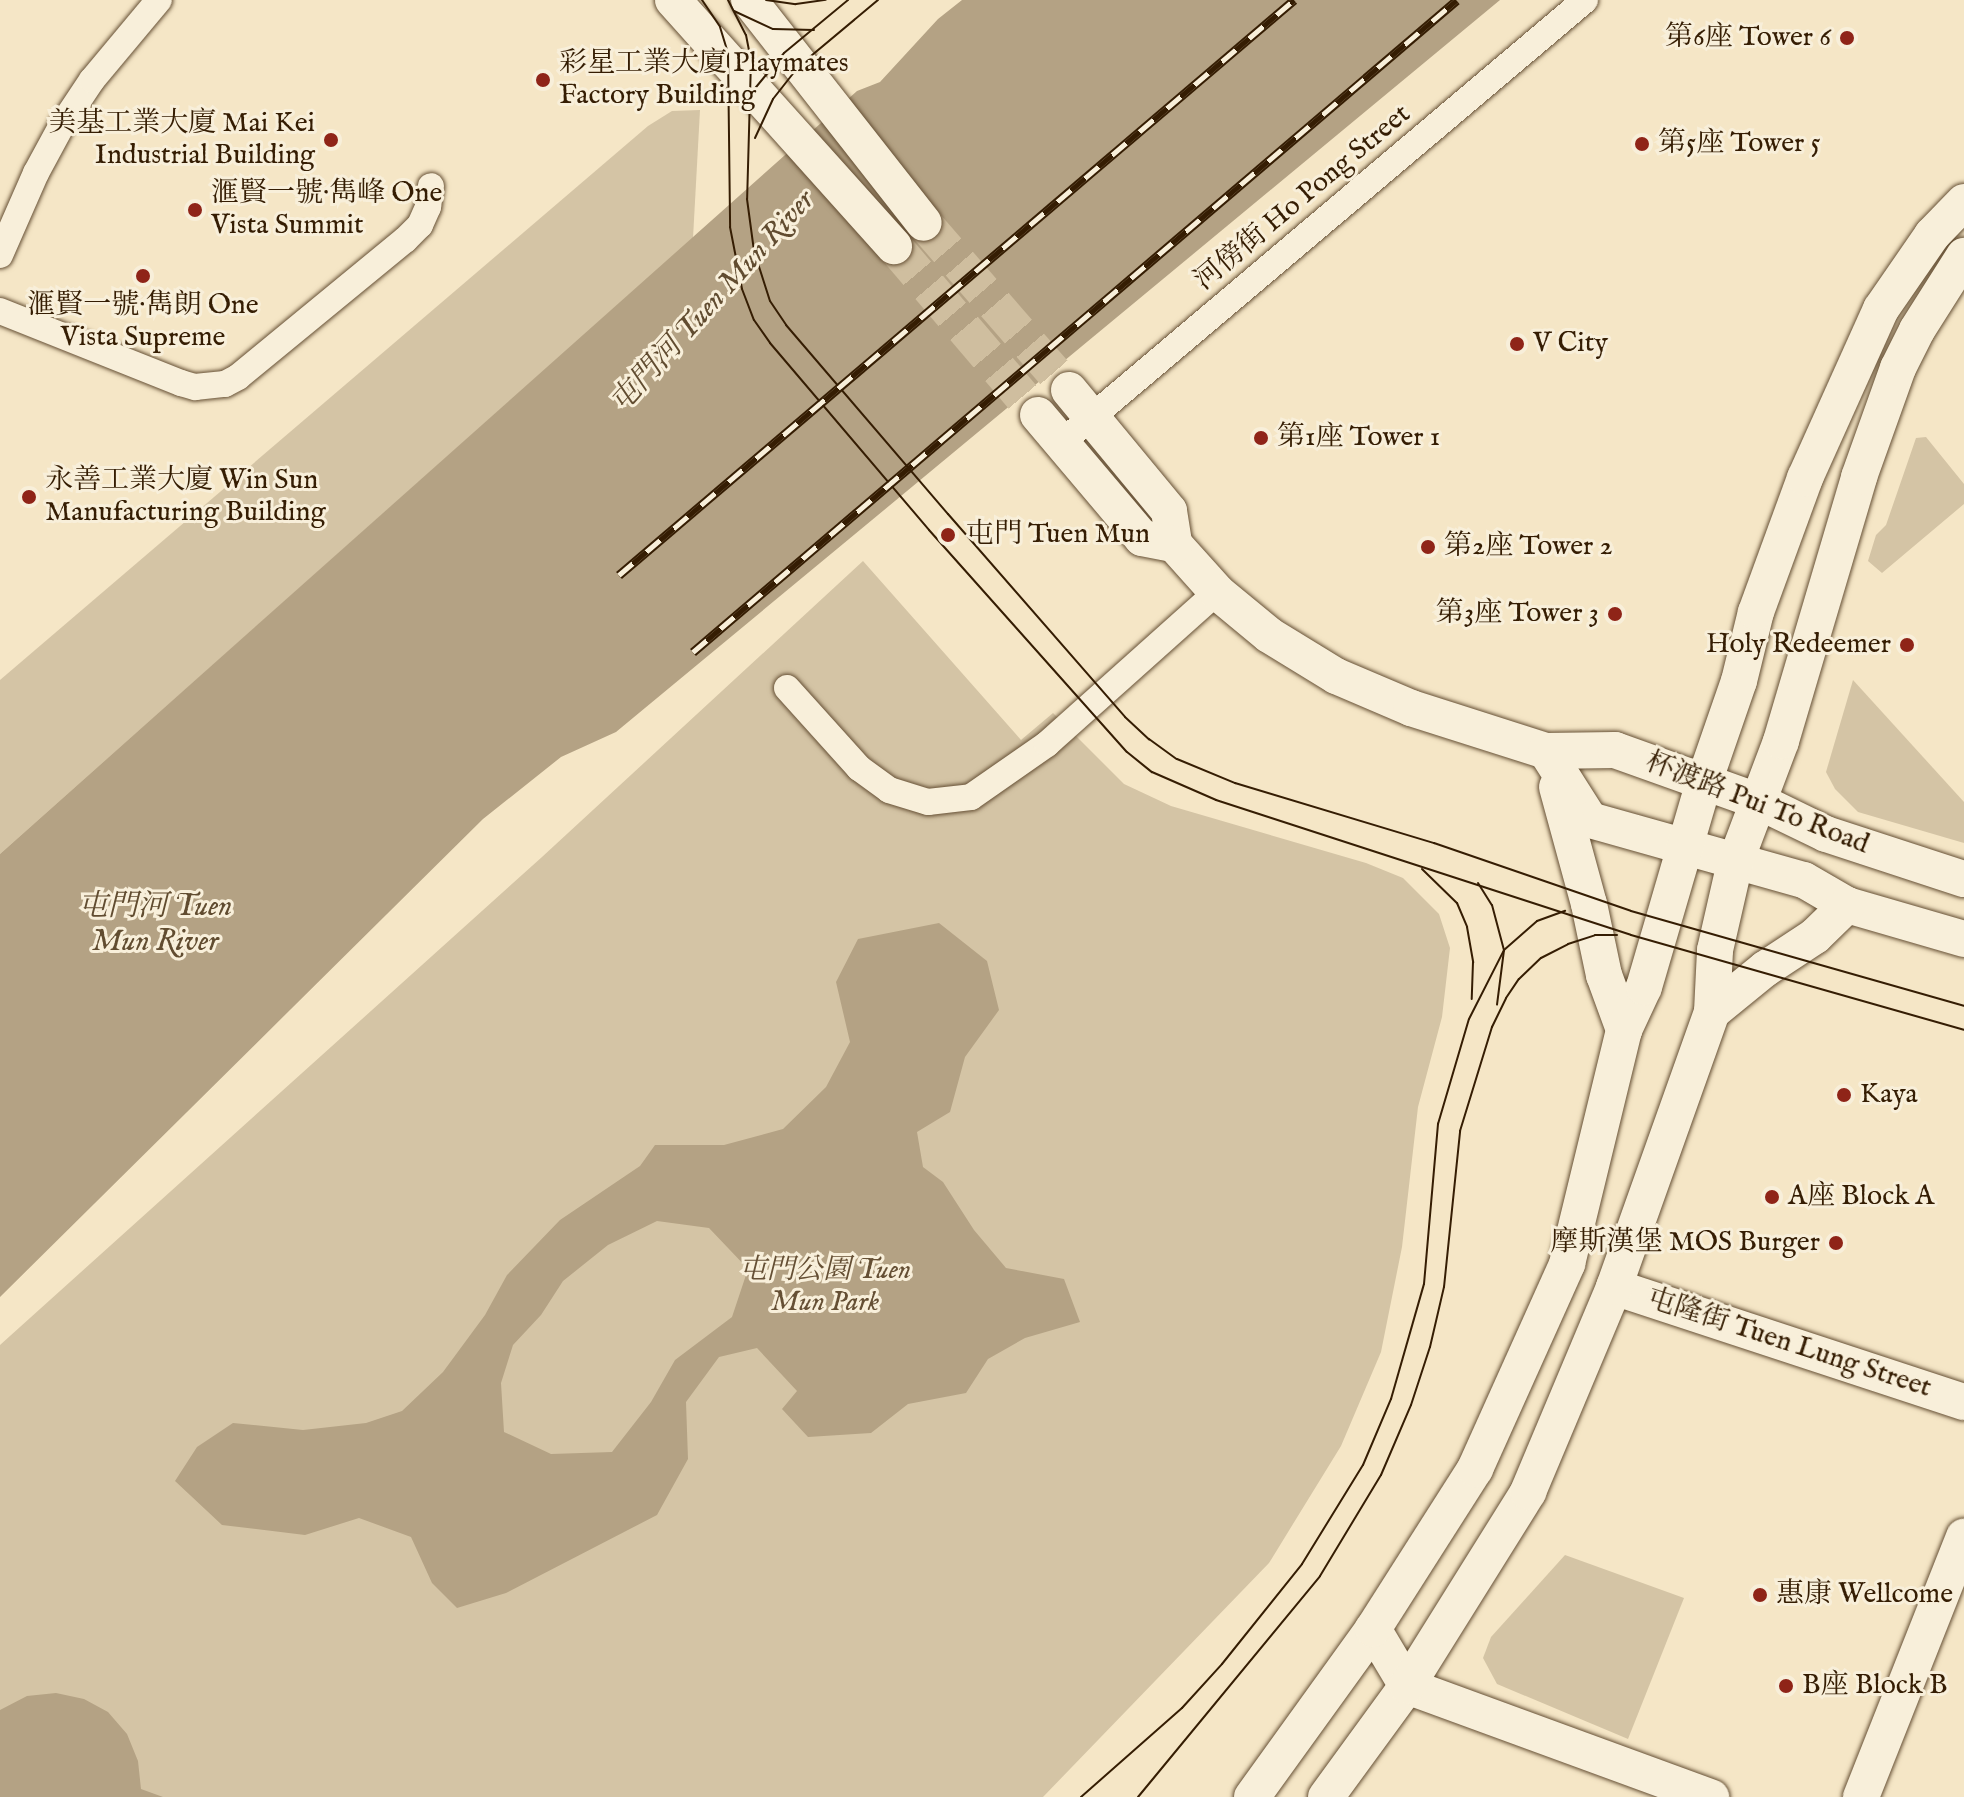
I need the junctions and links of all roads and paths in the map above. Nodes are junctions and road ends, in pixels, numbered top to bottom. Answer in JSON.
{"nodes":[{"id":1,"x":159,"y":0,"type":"edge"},
{"id":2,"x":673,"y":0,"type":"edge"},
{"id":3,"x":749,"y":0,"type":"edge"},
{"id":4,"x":1585,"y":0,"type":"edge"},
{"id":5,"x":431,"y":186,"type":"dead end"},
{"id":6,"x":1964,"y":202,"type":"edge"},
{"id":7,"x":924,"y":223,"type":"tunnel mouth"},
{"id":8,"x":894,"y":246,"type":"tunnel mouth"},
{"id":9,"x":0,"y":255,"type":"edge"},
{"id":10,"x":1964,"y":256,"type":"edge"},
{"id":11,"x":0,"y":311,"type":"edge"},
{"id":12,"x":1080,"y":403,"type":"junction"},
{"id":13,"x":1038,"y":415,"type":"tunnel mouth"},
{"id":14,"x":1061,"y":443,"type":"junction"},
{"id":15,"x":1174,"y":544,"type":"junction"},
{"id":16,"x":1217,"y":592,"type":"junction"},
{"id":17,"x":787,"y":688,"type":"dead end"},
{"id":18,"x":1546,"y":751,"type":"junction"},
{"id":19,"x":1704,"y":782,"type":"junction"},
{"id":20,"x":1760,"y":802,"type":"junction"},
{"id":21,"x":1684,"y":848,"type":"junction"},
{"id":22,"x":1735,"y":863,"type":"junction"},
{"id":23,"x":1964,"y":879,"type":"edge"},
{"id":24,"x":1847,"y":905,"type":"junction"},
{"id":25,"x":1964,"y":939,"type":"edge"},
{"id":26,"x":1712,"y":1012,"type":"junction"},
{"id":27,"x":1624,"y":1030,"type":"junction"},
{"id":28,"x":1614,"y":1287,"type":"junction"},
{"id":29,"x":1964,"y":1402,"type":"edge"},
{"id":30,"x":1964,"y":1537,"type":"edge"},
{"id":31,"x":1373,"y":1629,"type":"junction"},
{"id":32,"x":1407,"y":1686,"type":"junction"},
{"id":33,"x":1252,"y":1797,"type":"edge"},
{"id":34,"x":1326,"y":1797,"type":"edge"},
{"id":35,"x":1711,"y":1797,"type":"edge"},
{"id":36,"x":1861,"y":1797,"type":"edge"}],
"edges":[{"from":1,"to":9,"type":"street"},
{"from":2,"to":8,"type":"main road"},
{"from":3,"to":7,"type":"main road"},
{"from":4,"to":12,"type":"street","name":"河傍街 Ho Pong Street"},
{"from":5,"to":11,"type":"street"},
{"from":6,"to":19,"type":"main road"},
{"from":10,"to":20,"type":"main road"},
{"from":12,"to":14,"type":"street","name":"河傍街 Ho Pong Street"},
{"from":12,"to":15,"type":"main road","name":"杯渡路 Pui To Road"},
{"from":13,"to":14,"type":"main road"},
{"from":14,"to":15,"type":"main road"},
{"from":15,"to":16,"type":"main road","name":"杯渡路 Pui To Road"},
{"from":16,"to":17,"type":"street"},
{"from":16,"to":18,"type":"main road","name":"杯渡路 Pui To Road"},
{"from":18,"to":19,"type":"main road","name":"杯渡路 Pui To Road"},
{"from":18,"to":21,"type":"main road","name":"杯渡路 Pui To Road"},
{"from":18,"to":27,"type":"main road"},
{"from":19,"to":20,"type":"main road","name":"杯渡路 Pui To Road"},
{"from":19,"to":21,"type":"main road"},
{"from":20,"to":22,"type":"main road"},
{"from":20,"to":23,"type":"main road","name":"杯渡路 Pui To Road"},
{"from":21,"to":22,"type":"main road","name":"杯渡路 Pui To Road"},
{"from":21,"to":27,"type":"main road"},
{"from":22,"to":24,"type":"main road","name":"杯渡路 Pui To Road"},
{"from":22,"to":26,"type":"main road"},
{"from":24,"to":25,"type":"main road","name":"杯渡路 Pui To Road"},
{"from":24,"to":26,"type":"main road"},
{"from":26,"to":28,"type":"main road"},
{"from":27,"to":31,"type":"main road"},
{"from":28,"to":29,"type":"main road","name":"屯隆街 Tuen Lung Street"},
{"from":28,"to":32,"type":"main road"},
{"from":30,"to":36,"type":"main road"},
{"from":31,"to":32,"type":"main road"},
{"from":31,"to":33,"type":"main road"},
{"from":32,"to":34,"type":"main road"},
{"from":32,"to":35,"type":"main road"}]}
